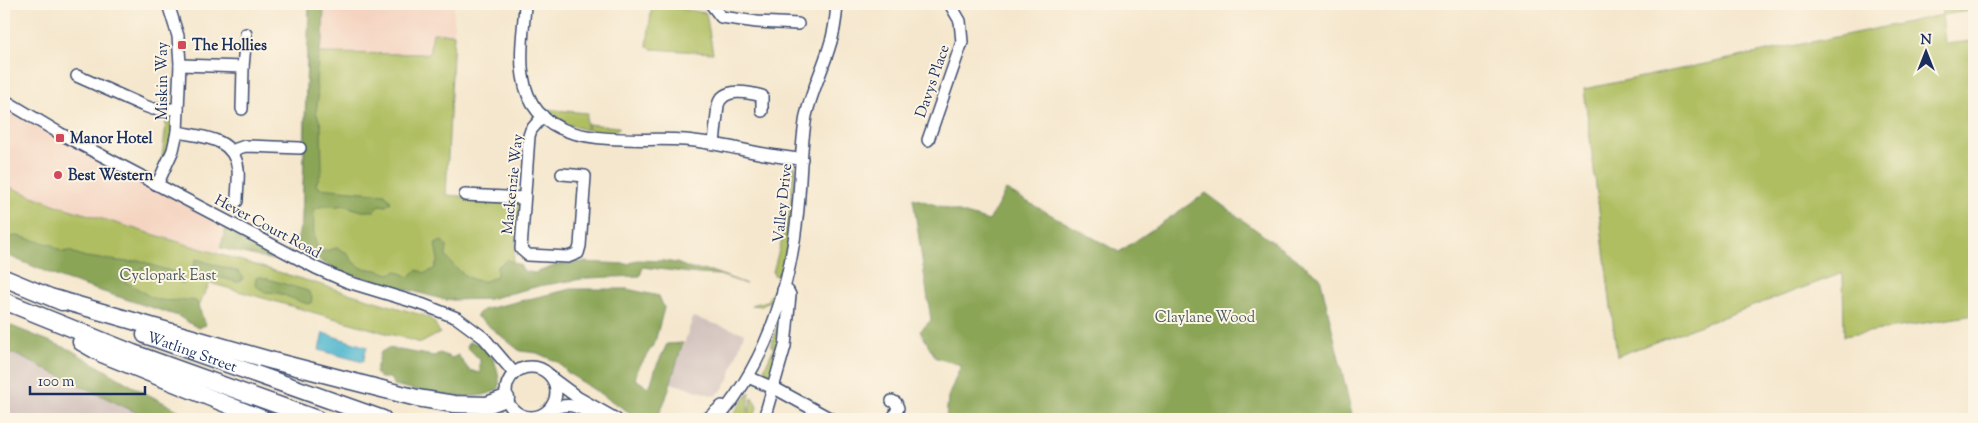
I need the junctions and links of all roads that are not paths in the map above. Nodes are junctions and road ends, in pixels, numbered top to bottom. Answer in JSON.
{"nodes":[{"id":1,"x":168,"y":4,"type":"edge"},
{"id":2,"x":525,"y":4,"type":"edge"},
{"id":3,"x":710,"y":4,"type":"edge"},
{"id":4,"x":838,"y":4,"type":"edge"},
{"id":5,"x":950,"y":4,"type":"edge"},
{"id":6,"x":798,"y":24,"type":"dead end"},
{"id":7,"x":246,"y":34,"type":"dead end"},
{"id":8,"x":180,"y":65,"type":"junction"},
{"id":9,"x":243,"y":66,"type":"junction"},
{"id":10,"x":77,"y":76,"type":"dead end"},
{"id":11,"x":4,"y":100,"type":"edge"},
{"id":12,"x":178,"y":109,"type":"junction"},
{"id":13,"x":242,"y":109,"type":"dead end"},
{"id":14,"x":762,"y":110,"type":"dead end"},
{"id":15,"x":543,"y":116,"type":"junction"},
{"id":16,"x":177,"y":132,"type":"junction"},
{"id":17,"x":928,"y":140,"type":"dead end"},
{"id":18,"x":714,"y":143,"type":"junction"},
{"id":19,"x":300,"y":148,"type":"dead end"},
{"id":20,"x":231,"y":150,"type":"junction"},
{"id":21,"x":802,"y":159,"type":"junction"},
{"id":22,"x":562,"y":174,"type":"dead end"},
{"id":23,"x":158,"y":184,"type":"junction"},
{"id":24,"x":465,"y":194,"type":"dead end"},
{"id":25,"x":524,"y":198,"type":"junction"},
{"id":26,"x":237,"y":201,"type":"dead end"},
{"id":27,"x":4,"y":278,"type":"edge"},
{"id":28,"x":783,"y":290,"type":"junction"},
{"id":29,"x":52,"y":298,"type":"junction"},
{"id":30,"x":4,"y":302,"type":"edge"},
{"id":31,"x":24,"y":310,"type":"junction"},
{"id":32,"x":514,"y":373,"type":"junction"},
{"id":33,"x":748,"y":377,"type":"junction"},
{"id":34,"x":554,"y":380,"type":"junction"},
{"id":35,"x":772,"y":387,"type":"junction"},
{"id":36,"x":506,"y":398,"type":"junction"},
{"id":37,"x":733,"y":398,"type":"junction"},
{"id":38,"x":899,"y":406,"type":"dead end"},
{"id":39,"x":544,"y":415,"type":"edge"},
{"id":40,"x":762,"y":415,"type":"edge"},
{"id":41,"x":520,"y":417,"type":"edge"},
{"id":42,"x":264,"y":419,"type":"edge"},
{"id":43,"x":316,"y":419,"type":"edge"},
{"id":44,"x":383,"y":419,"type":"edge"},
{"id":45,"x":602,"y":419,"type":"edge"},
{"id":46,"x":616,"y":419,"type":"edge"},
{"id":47,"x":707,"y":419,"type":"edge"},
{"id":48,"x":718,"y":419,"type":"edge"},
{"id":49,"x":831,"y":419,"type":"edge"},
{"id":50,"x":893,"y":419,"type":"edge"}],
"edges":[{"from":1,"to":8,"type":"street","name":"Miskin Way"},
{"from":2,"to":15,"type":"street"},
{"from":3,"to":6,"type":"street"},
{"from":4,"to":21,"type":"street","name":"Valley Drive"},
{"from":5,"to":17,"type":"street","name":"Davys Place"},
{"from":7,"to":9,"type":"street"},
{"from":8,"to":9,"type":"street"},
{"from":8,"to":12,"type":"street","name":"Miskin Way"},
{"from":9,"to":13,"type":"street"},
{"from":10,"to":12,"type":"street"},
{"from":11,"to":23,"type":"street","name":"Hever Court Road"},
{"from":12,"to":16,"type":"street","name":"Miskin Way"},
{"from":14,"to":18,"type":"street"},
{"from":15,"to":18,"type":"street"},
{"from":15,"to":25,"type":"street","name":"Mackenzie Way"},
{"from":16,"to":20,"type":"street"},
{"from":16,"to":23,"type":"street","name":"Miskin Way"},
{"from":18,"to":21,"type":"street"},
{"from":19,"to":20,"type":"street"},
{"from":20,"to":26,"type":"street"},
{"from":21,"to":28,"type":"street","name":"Valley Drive"},
{"from":22,"to":25,"type":"street","name":"Mackenzie Way"},
{"from":23,"to":32,"type":"street","name":"Hever Court Road"},
{"from":24,"to":25,"type":"street"},
{"from":27,"to":29,"type":"highway","name":"Watling Street"},
{"from":28,"to":33,"type":"street","name":"Valley Drive"},
{"from":28,"to":35,"type":"street"},
{"from":29,"to":36,"type":"highway"},
{"from":29,"to":44,"type":"highway","name":"Watling Street"},
{"from":30,"to":31,"type":"highway","name":"Watling Street"},
{"from":31,"to":42,"type":"highway"},
{"from":31,"to":43,"type":"highway","name":"Watling Street"},
{"from":32,"to":34,"type":"street"},
{"from":32,"to":36,"type":"street"},
{"from":33,"to":35,"type":"street"},
{"from":33,"to":37,"type":"street","name":"Valley Drive"},
{"from":34,"to":39,"type":"street"},
{"from":34,"to":46,"type":"street"},
{"from":35,"to":40,"type":"street"},
{"from":35,"to":49,"type":"street"},
{"from":36,"to":41,"type":"street"},
{"from":37,"to":47,"type":"street","name":"Valley Drive"},
{"from":37,"to":48,"type":"street","name":"Valley Drive"},
{"from":38,"to":50,"type":"street"},
{"from":39,"to":41,"type":"street"},
{"from":39,"to":45,"type":"street"}]}
